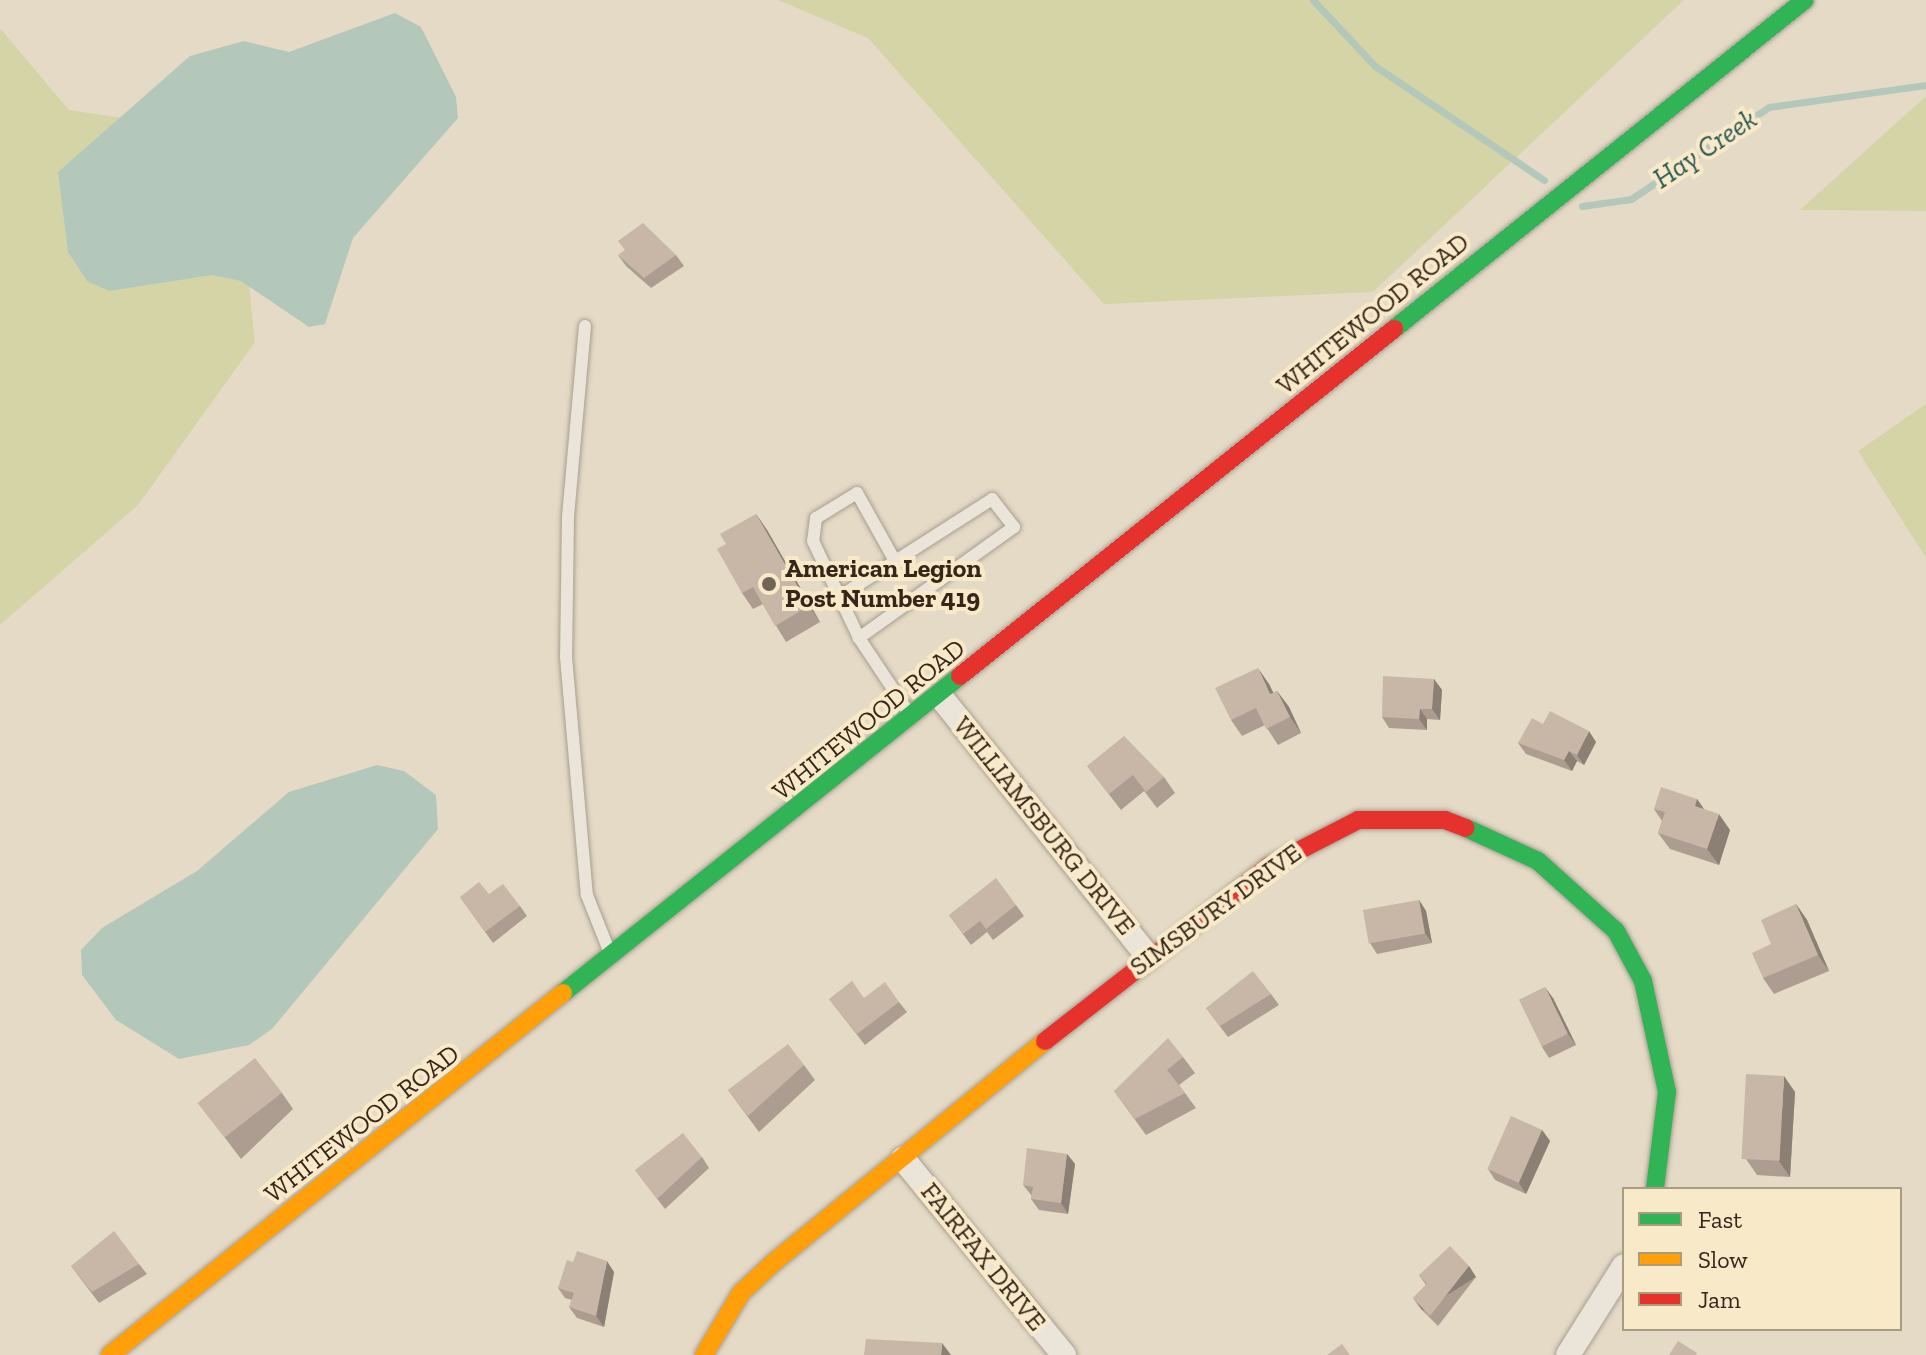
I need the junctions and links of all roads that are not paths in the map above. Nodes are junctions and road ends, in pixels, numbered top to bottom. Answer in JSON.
{"nodes":[{"id":1,"x":1805,"y":0,"type":"edge"},
{"id":2,"x":585,"y":326,"type":"dead end"},
{"id":3,"x":895,"y":561,"type":"junction"},
{"id":4,"x":839,"y":597,"type":"junction"},
{"id":5,"x":859,"y":638,"type":"junction"},
{"id":6,"x":940,"y":696,"type":"junction"},
{"id":7,"x":913,"y":719,"type":"junction"},
{"id":8,"x":1148,"y":957,"type":"junction"},
{"id":9,"x":613,"y":959,"type":"junction"},
{"id":10,"x":903,"y":1159,"type":"junction"},
{"id":11,"x":1655,"y":1187,"type":"edge"},
{"id":12,"x":1622,"y":1269,"type":"edge"},
{"id":13,"x":110,"y":1355,"type":"edge"},
{"id":14,"x":704,"y":1355,"type":"edge"},
{"id":15,"x":1064,"y":1355,"type":"edge"},
{"id":16,"x":1568,"y":1355,"type":"edge"}],
"edges":[{"from":1,"to":6,"type":"street","name":"WHITEWOOD ROAD"},
{"from":2,"to":9,"type":"lane"},
{"from":3,"to":4,"type":"lane"},
{"from":3,"to":4,"type":"lane"},
{"from":3,"to":5,"type":"lane"},
{"from":4,"to":5,"type":"lane"},
{"from":5,"to":7,"type":"lane"},
{"from":6,"to":7,"type":"street","name":"WHITEWOOD ROAD"},
{"from":6,"to":8,"type":"street","name":"WILLIAMSBURG DRIVE"},
{"from":7,"to":9,"type":"street","name":"WHITEWOOD ROAD"},
{"from":8,"to":10,"type":"street","name":"SIMSBURY DRIVE"},
{"from":8,"to":11,"type":"street","name":"SIMSBURY DRIVE"},
{"from":9,"to":13,"type":"street","name":"WHITEWOOD ROAD"},
{"from":10,"to":14,"type":"street","name":"SIMSBURY DRIVE"},
{"from":10,"to":15,"type":"street","name":"FAIRFAX DRIVE"},
{"from":12,"to":16,"type":"street"}]}
